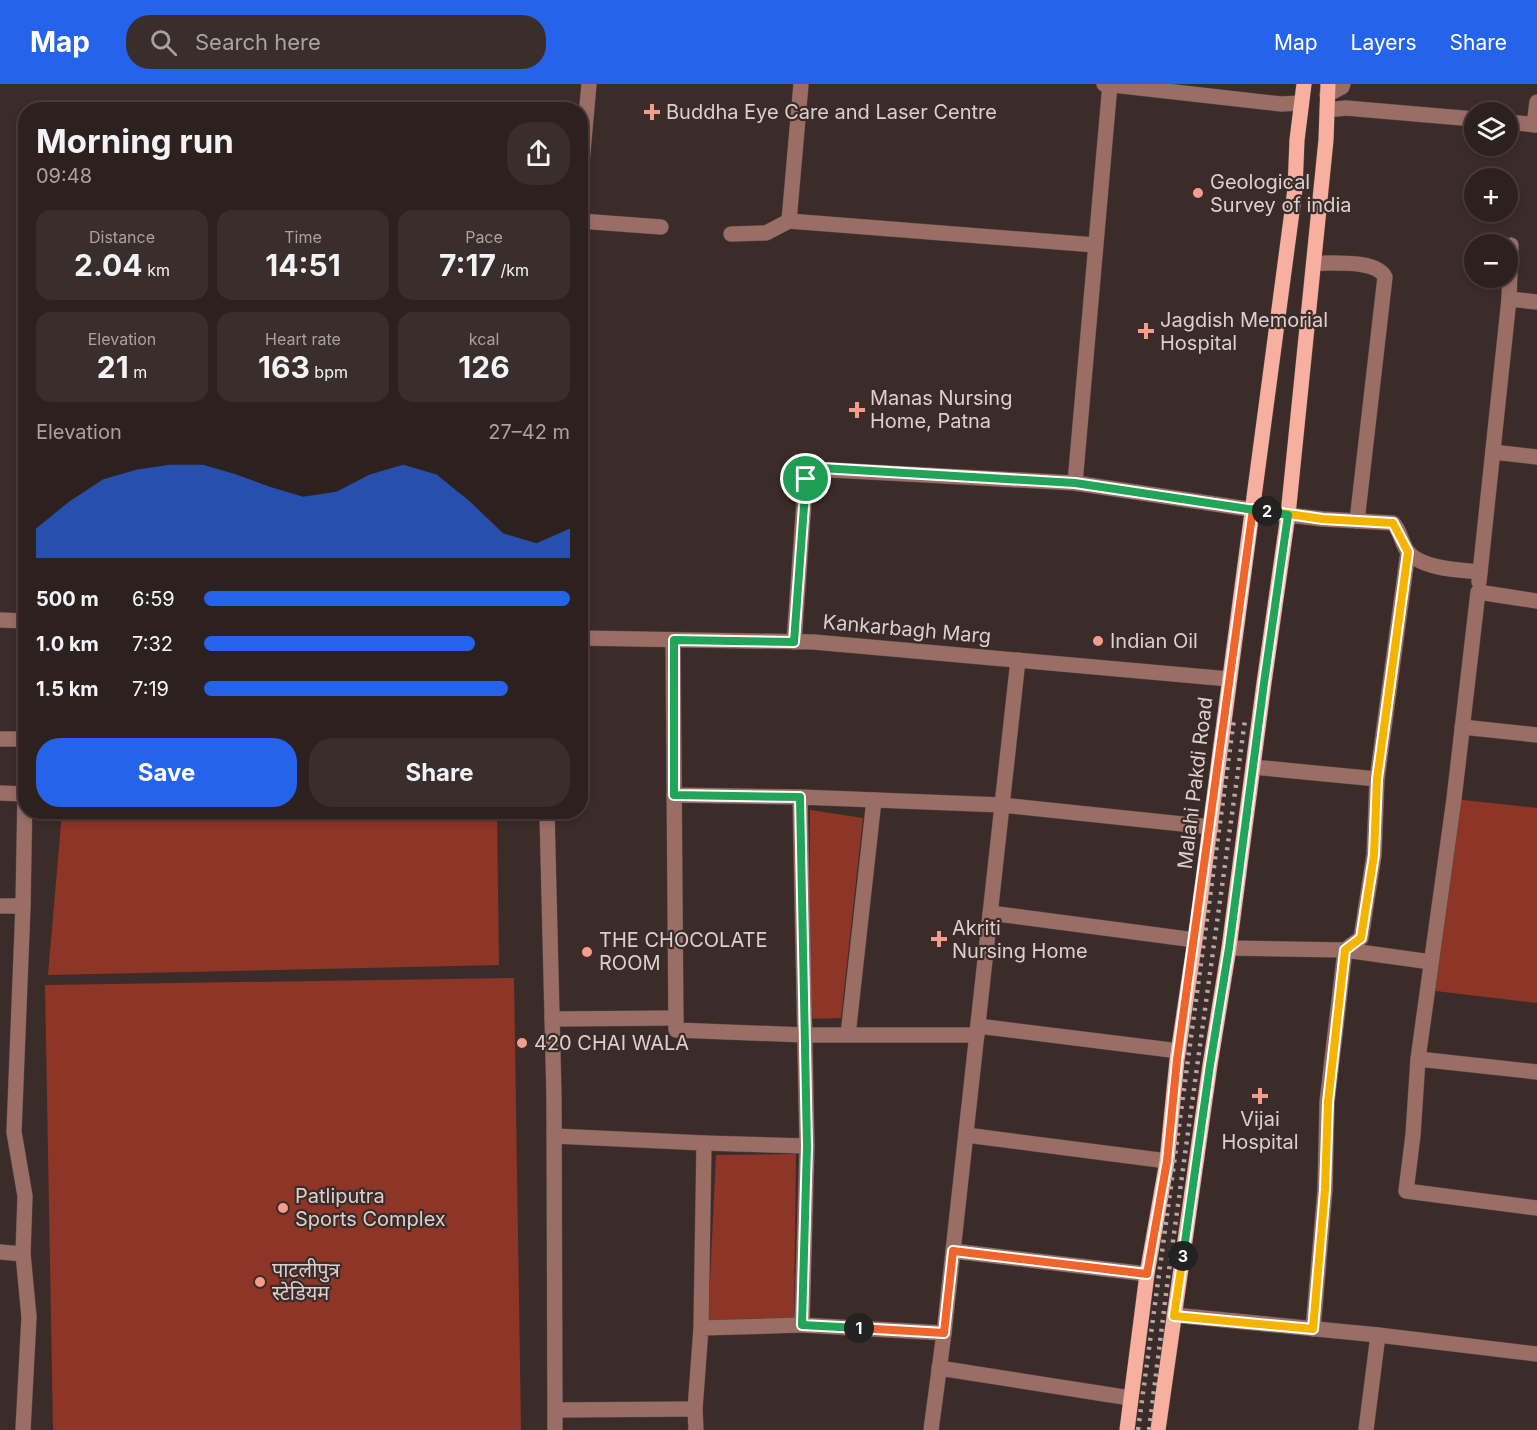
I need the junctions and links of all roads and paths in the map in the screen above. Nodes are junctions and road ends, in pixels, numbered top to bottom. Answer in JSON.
{"nodes":[{"id":1,"x":589,"y":84,"type":"edge"},
{"id":2,"x":801,"y":84,"type":"edge"},
{"id":3,"x":1104,"y":84,"type":"edge"},
{"id":4,"x":1110,"y":84,"type":"edge"},
{"id":5,"x":1343,"y":84,"type":"edge"},
{"id":6,"x":1302,"y":91,"type":"edge"},
{"id":7,"x":1328,"y":96,"type":"edge"},
{"id":8,"x":587,"y":102,"type":"edge"},
{"id":9,"x":1537,"y":102,"type":"edge"},
{"id":10,"x":1464,"y":119,"type":"edge"},
{"id":11,"x":1518,"y":123,"type":"edge"},
{"id":12,"x":1536,"y":125,"type":"edge"},
{"id":13,"x":789,"y":221,"type":"junction"},
{"id":14,"x":588,"y":222,"type":"edge"},
{"id":15,"x":661,"y":227,"type":"dead end"},
{"id":16,"x":730,"y":234,"type":"dead end"},
{"id":17,"x":1095,"y":245,"type":"junction"},
{"id":18,"x":1314,"y":263,"type":"junction"},
{"id":19,"x":1509,"y":288,"type":"edge"},
{"id":20,"x":1509,"y":299,"type":"junction"},
{"id":21,"x":1537,"y":302,"type":"edge"},
{"id":22,"x":1493,"y":452,"type":"junction"},
{"id":23,"x":1537,"y":457,"type":"edge"},
{"id":24,"x":1075,"y":483,"type":"junction"},
{"id":25,"x":1253,"y":509,"type":"junction"},
{"id":26,"x":1288,"y":515,"type":"junction"},
{"id":27,"x":1358,"y":521,"type":"junction"},
{"id":28,"x":1408,"y":552,"type":"junction"},
{"id":29,"x":1480,"y":572,"type":"junction"},
{"id":30,"x":1478,"y":592,"type":"junction"},
{"id":31,"x":1537,"y":600,"type":"edge"},
{"id":32,"x":0,"y":620,"type":"edge"},
{"id":33,"x":18,"y":621,"type":"edge"},
{"id":34,"x":588,"y":638,"type":"edge"},
{"id":35,"x":674,"y":640,"type":"junction"},
{"id":36,"x":794,"y":642,"type":"junction"},
{"id":37,"x":1018,"y":660,"type":"junction"},
{"id":38,"x":1229,"y":679,"type":"junction"},
{"id":39,"x":1462,"y":727,"type":"junction"},
{"id":40,"x":1537,"y":735,"type":"edge"},
{"id":41,"x":18,"y":738,"type":"edge"},
{"id":42,"x":0,"y":739,"type":"edge"},
{"id":43,"x":1253,"y":767,"type":"junction"},
{"id":44,"x":1377,"y":779,"type":"junction"},
{"id":45,"x":0,"y":792,"type":"edge"},
{"id":46,"x":18,"y":793,"type":"edge"},
{"id":47,"x":674,"y":795,"type":"junction"},
{"id":48,"x":800,"y":797,"type":"junction"},
{"id":49,"x":874,"y":800,"type":"junction"},
{"id":50,"x":1002,"y":805,"type":"junction"},
{"id":51,"x":25,"y":819,"type":"edge"},
{"id":52,"x":547,"y":819,"type":"edge"},
{"id":53,"x":1210,"y":827,"type":"junction"},
{"id":54,"x":0,"y":906,"type":"edge"},
{"id":55,"x":23,"y":906,"type":"junction"},
{"id":56,"x":990,"y":913,"type":"junction"},
{"id":57,"x":1195,"y":940,"type":"junction"},
{"id":58,"x":1229,"y":948,"type":"junction"},
{"id":59,"x":1345,"y":950,"type":"junction"},
{"id":60,"x":1431,"y":962,"type":"junction"},
{"id":61,"x":676,"y":1018,"type":"junction"},
{"id":62,"x":552,"y":1019,"type":"junction"},
{"id":63,"x":977,"y":1031,"type":"junction"},
{"id":64,"x":805,"y":1035,"type":"junction"},
{"id":65,"x":848,"y":1035,"type":"junction"},
{"id":66,"x":1179,"y":1051,"type":"junction"},
{"id":67,"x":1418,"y":1059,"type":"junction"},
{"id":68,"x":1537,"y":1072,"type":"edge"},
{"id":69,"x":7,"y":1134,"type":"edge"},
{"id":70,"x":966,"y":1134,"type":"junction"},
{"id":71,"x":554,"y":1136,"type":"junction"},
{"id":72,"x":704,"y":1143,"type":"junction"},
{"id":73,"x":807,"y":1146,"type":"junction"},
{"id":74,"x":1167,"y":1161,"type":"junction"},
{"id":75,"x":1537,"y":1208,"type":"edge"},
{"id":76,"x":953,"y":1251,"type":"junction"},
{"id":77,"x":0,"y":1252,"type":"edge"},
{"id":78,"x":23,"y":1254,"type":"junction"},
{"id":79,"x":1147,"y":1274,"type":"junction"},
{"id":80,"x":1174,"y":1316,"type":"junction"},
{"id":81,"x":802,"y":1325,"type":"junction"},
{"id":82,"x":701,"y":1328,"type":"junction"},
{"id":83,"x":1313,"y":1329,"type":"junction"},
{"id":84,"x":944,"y":1333,"type":"junction"},
{"id":85,"x":1378,"y":1335,"type":"junction"},
{"id":86,"x":1537,"y":1354,"type":"edge"},
{"id":87,"x":939,"y":1368,"type":"junction"},
{"id":88,"x":1130,"y":1398,"type":"junction"},
{"id":89,"x":695,"y":1409,"type":"junction"},
{"id":90,"x":555,"y":1410,"type":"junction"},
{"id":91,"x":1131,"y":1429,"type":"edge"},
{"id":92,"x":23,"y":1430,"type":"edge"},
{"id":93,"x":555,"y":1430,"type":"edge"},
{"id":94,"x":696,"y":1430,"type":"edge"},
{"id":95,"x":931,"y":1430,"type":"edge"},
{"id":96,"x":1158,"y":1430,"type":"edge"},
{"id":97,"x":1366,"y":1430,"type":"edge"}],
"edges":[{"from":1,"to":8,"type":"street"},
{"from":2,"to":13,"type":"street"},
{"from":3,"to":4,"type":"street"},
{"from":4,"to":6,"type":"street"},
{"from":4,"to":17,"type":"street"},
{"from":5,"to":7,"type":"street"},
{"from":6,"to":25,"type":"main road","name":"Malahi Pakdi Road"},
{"from":7,"to":10,"type":"street"},
{"from":7,"to":18,"type":"main road"},
{"from":9,"to":12,"type":"street"},
{"from":11,"to":12,"type":"street"},
{"from":13,"to":16,"type":"street"},
{"from":13,"to":17,"type":"street"},
{"from":14,"to":15,"type":"street"},
{"from":17,"to":24,"type":"street"},
{"from":18,"to":26,"type":"main road"},
{"from":18,"to":27,"type":"street"},
{"from":19,"to":20,"type":"street"},
{"from":20,"to":21,"type":"street"},
{"from":20,"to":22,"type":"street"},
{"from":22,"to":23,"type":"street"},
{"from":22,"to":29,"type":"street"},
{"from":24,"to":25,"type":"street"},
{"from":24,"to":36,"type":"street"},
{"from":25,"to":26,"type":"street"},
{"from":25,"to":38,"type":"main road","name":"Malahi Pakdi Road"},
{"from":26,"to":27,"type":"street"},
{"from":26,"to":43,"type":"main road"},
{"from":27,"to":28,"type":"street"},
{"from":28,"to":29,"type":"street"},
{"from":28,"to":44,"type":"street"},
{"from":29,"to":30,"type":"street"},
{"from":30,"to":31,"type":"street"},
{"from":30,"to":39,"type":"street"},
{"from":32,"to":33,"type":"street"},
{"from":34,"to":35,"type":"street","name":"Kankarbagh Marg"},
{"from":35,"to":36,"type":"street","name":"Kankarbagh Marg"},
{"from":35,"to":47,"type":"street"},
{"from":36,"to":37,"type":"street","name":"Kankarbagh Marg"},
{"from":37,"to":38,"type":"street","name":"Kankarbagh Marg"},
{"from":37,"to":50,"type":"street"},
{"from":38,"to":53,"type":"main road","name":"Malahi Pakdi Road"},
{"from":39,"to":40,"type":"street"},
{"from":39,"to":60,"type":"street"},
{"from":41,"to":42,"type":"street"},
{"from":43,"to":44,"type":"street"},
{"from":43,"to":58,"type":"main road"},
{"from":44,"to":59,"type":"street"},
{"from":45,"to":46,"type":"street"},
{"from":47,"to":48,"type":"street"},
{"from":47,"to":61,"type":"street"},
{"from":48,"to":49,"type":"street"},
{"from":48,"to":64,"type":"street"},
{"from":49,"to":50,"type":"street"},
{"from":49,"to":65,"type":"street"},
{"from":50,"to":53,"type":"street"},
{"from":50,"to":56,"type":"street"},
{"from":51,"to":55,"type":"street"},
{"from":52,"to":62,"type":"street"},
{"from":53,"to":57,"type":"main road","name":"Malahi Pakdi Road"},
{"from":54,"to":55,"type":"street"},
{"from":55,"to":69,"type":"street"},
{"from":56,"to":57,"type":"street"},
{"from":56,"to":63,"type":"street"},
{"from":57,"to":66,"type":"main road","name":"Malahi Pakdi Road"},
{"from":58,"to":59,"type":"street"},
{"from":58,"to":80,"type":"main road"},
{"from":59,"to":60,"type":"street"},
{"from":59,"to":83,"type":"street"},
{"from":60,"to":67,"type":"street"},
{"from":61,"to":62,"type":"street"},
{"from":61,"to":64,"type":"street"},
{"from":62,"to":71,"type":"street"},
{"from":63,"to":65,"type":"street"},
{"from":63,"to":66,"type":"street"},
{"from":63,"to":70,"type":"street"},
{"from":64,"to":65,"type":"street"},
{"from":64,"to":73,"type":"street"},
{"from":66,"to":74,"type":"main road","name":"Malahi Pakdi Road"},
{"from":67,"to":68,"type":"street"},
{"from":67,"to":75,"type":"street"},
{"from":69,"to":78,"type":"street"},
{"from":70,"to":74,"type":"street"},
{"from":70,"to":76,"type":"street"},
{"from":71,"to":72,"type":"street"},
{"from":71,"to":90,"type":"street"},
{"from":72,"to":73,"type":"street"},
{"from":72,"to":82,"type":"street"},
{"from":73,"to":81,"type":"street"},
{"from":74,"to":79,"type":"main road","name":"Malahi Pakdi Road"},
{"from":76,"to":79,"type":"street"},
{"from":76,"to":84,"type":"street"},
{"from":77,"to":78,"type":"street"},
{"from":78,"to":92,"type":"street"},
{"from":79,"to":88,"type":"main road","name":"Malahi Pakdi Road"},
{"from":80,"to":83,"type":"street"},
{"from":80,"to":96,"type":"main road"},
{"from":81,"to":82,"type":"street"},
{"from":81,"to":84,"type":"street"},
{"from":82,"to":89,"type":"street"},
{"from":83,"to":85,"type":"street"},
{"from":84,"to":87,"type":"street"},
{"from":85,"to":86,"type":"street"},
{"from":85,"to":97,"type":"street"},
{"from":87,"to":88,"type":"street"},
{"from":87,"to":95,"type":"street"},
{"from":88,"to":91,"type":"main road","name":"Malahi Pakdi Road"},
{"from":89,"to":90,"type":"street"},
{"from":89,"to":94,"type":"street"},
{"from":90,"to":93,"type":"street"}]}
